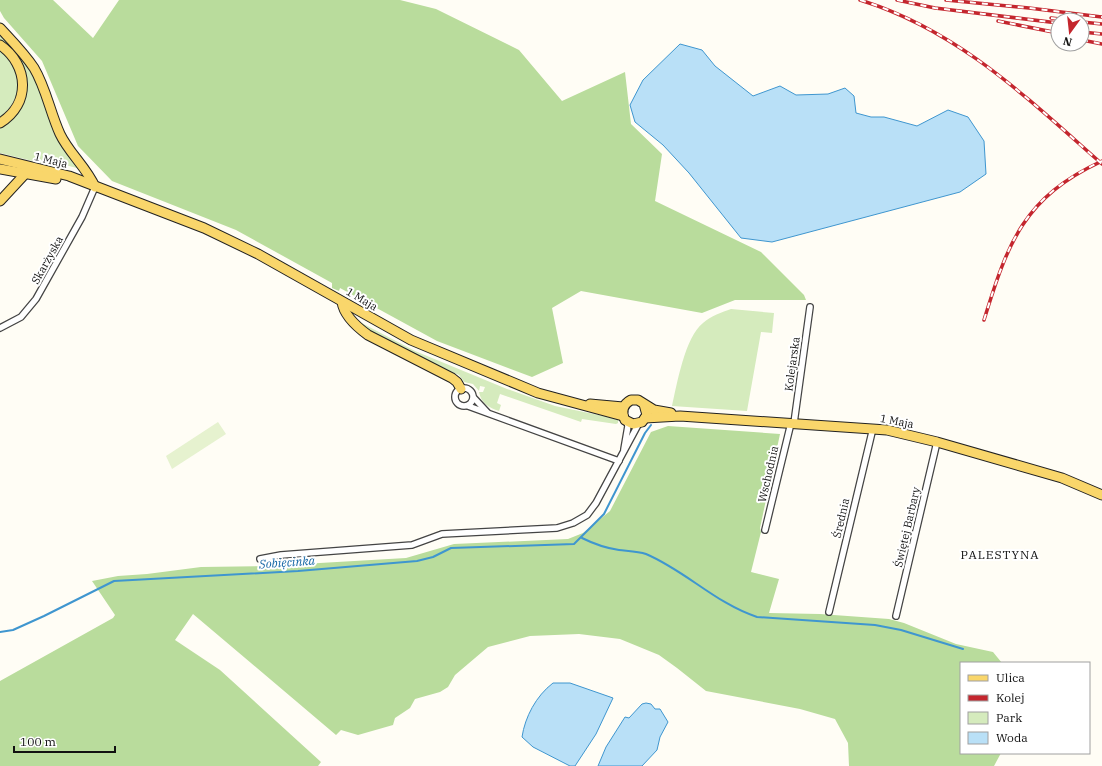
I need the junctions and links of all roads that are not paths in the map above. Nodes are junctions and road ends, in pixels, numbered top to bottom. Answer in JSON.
{"nodes":[{"id":1,"x":0,"y":28,"type":"edge"},
{"id":2,"x":0,"y":45,"type":"edge"},
{"id":3,"x":0,"y":124,"type":"edge"},
{"id":4,"x":0,"y":159,"type":"edge"},
{"id":5,"x":0,"y":169,"type":"edge"},
{"id":6,"x":25,"y":174,"type":"junction"},
{"id":7,"x":95,"y":187,"type":"junction"},
{"id":8,"x":0,"y":201,"type":"edge"},
{"id":9,"x":342,"y":302,"type":"junction"},
{"id":10,"x":810,"y":307,"type":"dead end"},
{"id":11,"x":0,"y":328,"type":"edge"},
{"id":12,"x":460,"y":388,"type":"junction"},
{"id":13,"x":474,"y":398,"type":"junction"},
{"id":14,"x":644,"y":404,"type":"junction"},
{"id":15,"x":468,"y":406,"type":"junction"},
{"id":16,"x":487,"y":412,"type":"junction"},
{"id":17,"x":624,"y":414,"type":"junction"},
{"id":18,"x":680,"y":416,"type":"junction"},
{"id":19,"x":642,"y":421,"type":"junction"},
{"id":20,"x":792,"y":423,"type":"junction"},
{"id":21,"x":873,"y":428,"type":"junction"},
{"id":22,"x":937,"y":442,"type":"junction"},
{"id":23,"x":624,"y":451,"type":"junction"},
{"id":24,"x":619,"y":461,"type":"junction"},
{"id":25,"x":1102,"y":494,"type":"edge"},
{"id":26,"x":765,"y":530,"type":"dead end"},
{"id":27,"x":260,"y":559,"type":"dead end"},
{"id":28,"x":829,"y":612,"type":"dead end"},
{"id":29,"x":896,"y":616,"type":"dead end"}],
"edges":[{"from":1,"to":7,"type":"main road"},
{"from":2,"to":3,"type":"main road"},
{"from":4,"to":7,"type":"main road","name":"1 Maja"},
{"from":5,"to":6,"type":"main road","name":"1 Maja"},
{"from":6,"to":7,"type":"main road","name":"1 Maja"},
{"from":6,"to":8,"type":"main road"},
{"from":7,"to":9,"type":"main road","name":"1 Maja"},
{"from":7,"to":11,"type":"street","name":"Skarżyska"},
{"from":9,"to":12,"type":"main road"},
{"from":9,"to":17,"type":"main road","name":"1 Maja"},
{"from":10,"to":20,"type":"street","name":"Kolejarska"},
{"from":12,"to":13,"type":"street"},
{"from":12,"to":15,"type":"street"},
{"from":13,"to":15,"type":"street"},
{"from":13,"to":16,"type":"street"},
{"from":14,"to":17,"type":"main road"},
{"from":14,"to":18,"type":"main road","name":"1 Maja"},
{"from":14,"to":19,"type":"main road"},
{"from":15,"to":16,"type":"street"},
{"from":16,"to":24,"type":"street"},
{"from":17,"to":19,"type":"main road"},
{"from":17,"to":23,"type":"street"},
{"from":18,"to":19,"type":"main road","name":"1 Maja"},
{"from":18,"to":20,"type":"main road","name":"1 Maja"},
{"from":19,"to":23,"type":"street"},
{"from":20,"to":21,"type":"main road","name":"1 Maja"},
{"from":20,"to":26,"type":"street","name":"Wschodnia"},
{"from":21,"to":22,"type":"main road","name":"1 Maja"},
{"from":21,"to":28,"type":"street","name":"Średnia"},
{"from":22,"to":25,"type":"main road","name":"1 Maja"},
{"from":22,"to":29,"type":"street","name":"Świętej Barbary"},
{"from":23,"to":24,"type":"street"},
{"from":24,"to":27,"type":"street"}]}
